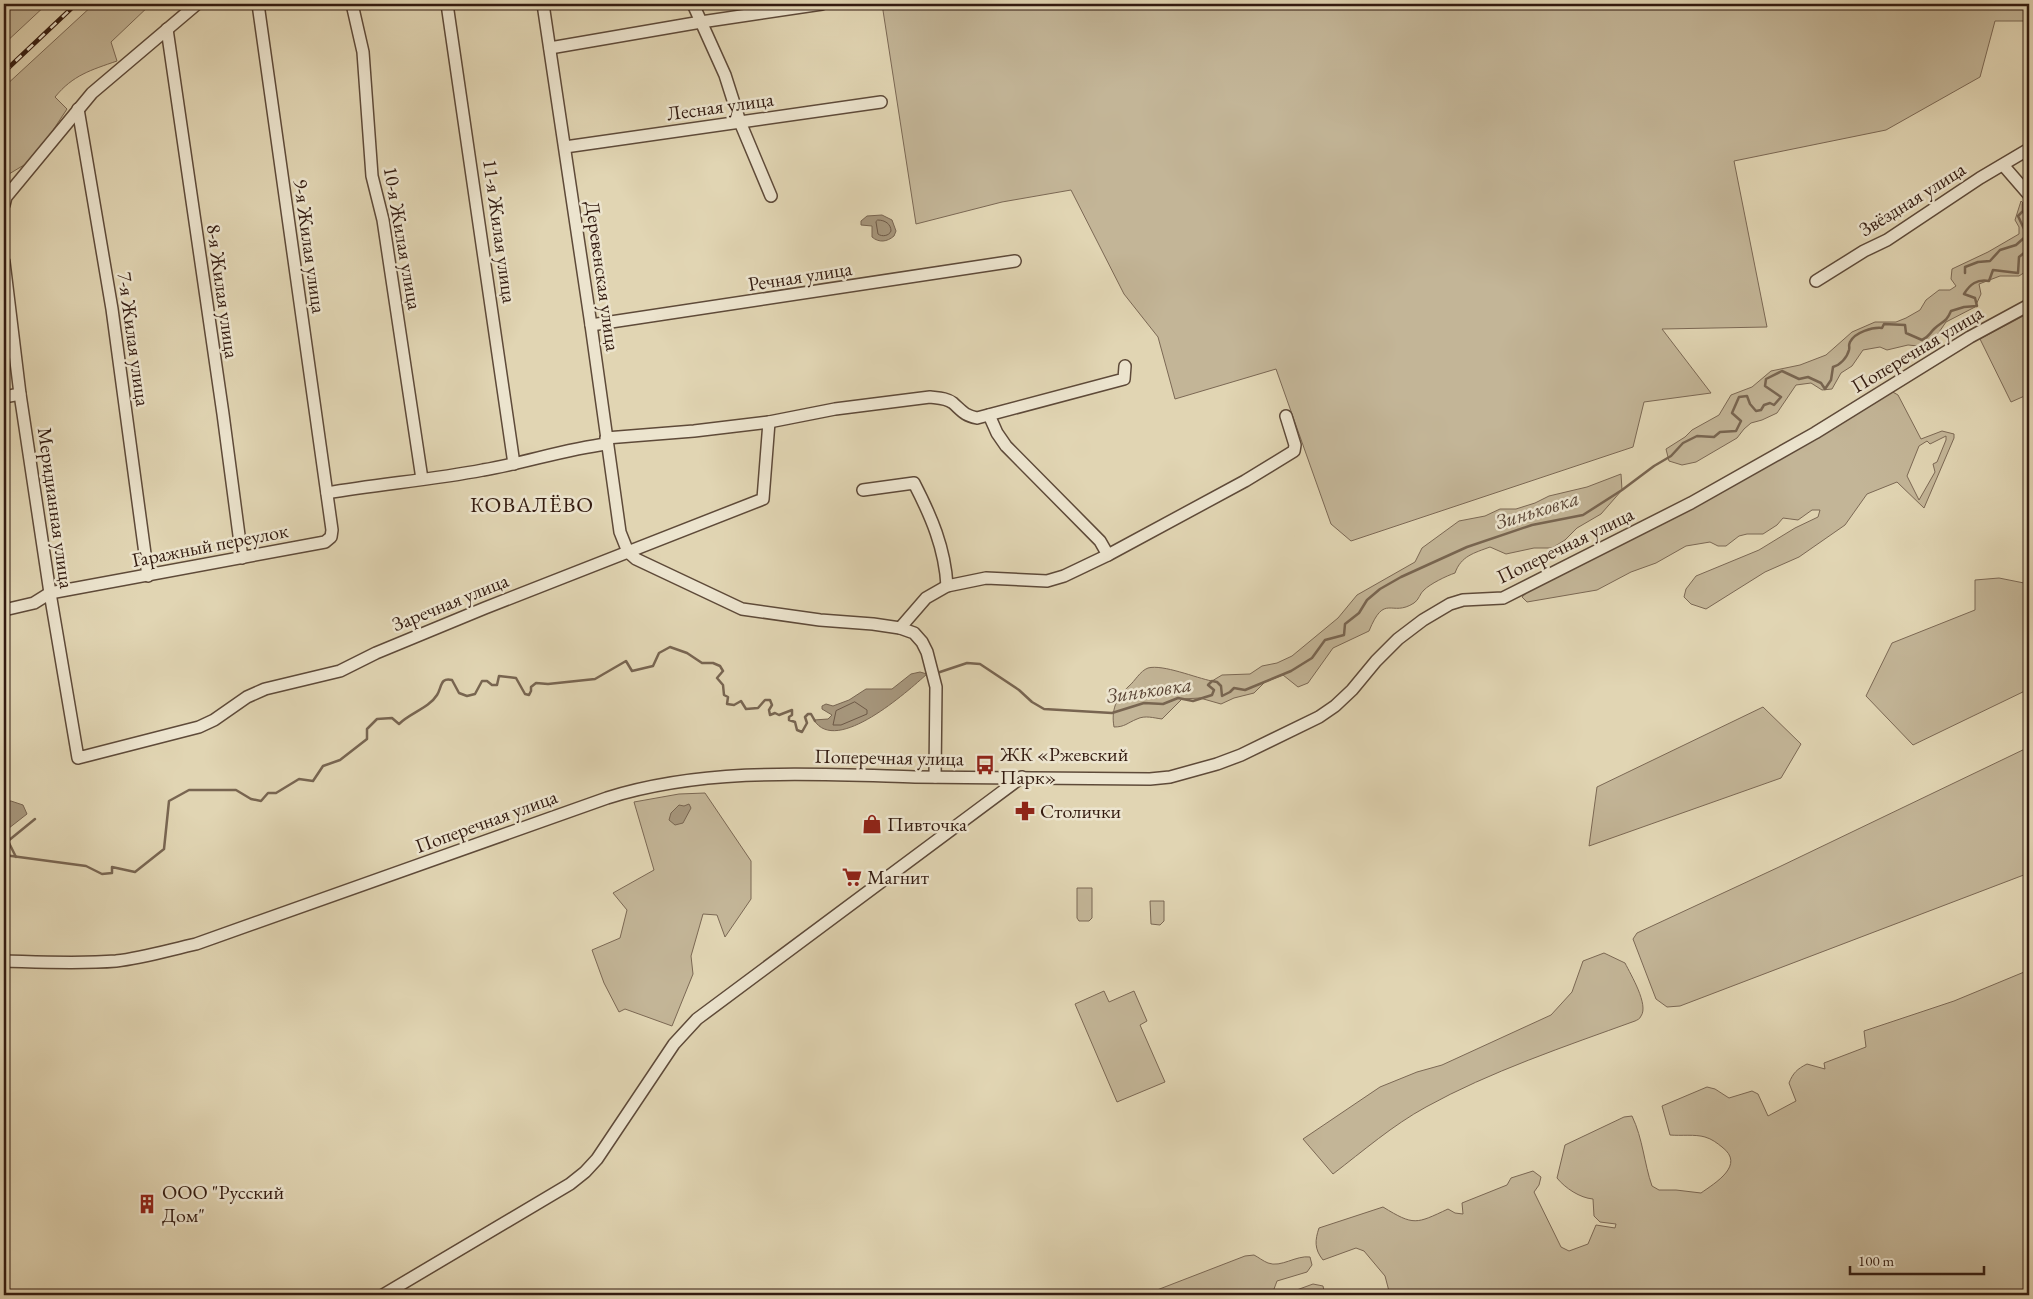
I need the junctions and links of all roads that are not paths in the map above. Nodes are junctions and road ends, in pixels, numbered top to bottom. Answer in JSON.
{"nodes":[{"id":1,"x":198,"y":4,"type":"edge"},
{"id":2,"x":258,"y":4,"type":"edge"},
{"id":3,"x":352,"y":4,"type":"edge"},
{"id":4,"x":447,"y":4,"type":"edge"},
{"id":5,"x":543,"y":4,"type":"edge"},
{"id":6,"x":693,"y":4,"type":"edge"},
{"id":7,"x":822,"y":4,"type":"edge"},
{"id":8,"x":701,"y":22,"type":"junction"},
{"id":9,"x":167,"y":29,"type":"junction"},
{"id":10,"x":550,"y":48,"type":"junction"},
{"id":11,"x":881,"y":102,"type":"dead end"},
{"id":12,"x":78,"y":109,"type":"junction"},
{"id":13,"x":740,"y":122,"type":"junction"},
{"id":14,"x":565,"y":147,"type":"junction"},
{"id":15,"x":2029,"y":149,"type":"edge"},
{"id":16,"x":2002,"y":165,"type":"junction"},
{"id":17,"x":2029,"y":195,"type":"edge"},
{"id":18,"x":771,"y":196,"type":"dead end"},
{"id":19,"x":4,"y":205,"type":"edge"},
{"id":20,"x":1014,"y":261,"type":"dead end"},
{"id":21,"x":4,"y":262,"type":"edge"},
{"id":22,"x":1816,"y":281,"type":"dead end"},
{"id":23,"x":2029,"y":305,"type":"edge"},
{"id":24,"x":591,"y":326,"type":"junction"},
{"id":25,"x":1125,"y":366,"type":"dead end"},
{"id":26,"x":20,"y":394,"type":"junction"},
{"id":27,"x":4,"y":397,"type":"edge"},
{"id":28,"x":990,"y":416,"type":"junction"},
{"id":29,"x":1286,"y":416,"type":"dead end"},
{"id":30,"x":769,"y":422,"type":"junction"},
{"id":31,"x":607,"y":441,"type":"junction"},
{"id":32,"x":514,"y":464,"type":"junction"},
{"id":33,"x":422,"y":478,"type":"junction"},
{"id":34,"x":863,"y":490,"type":"dead end"},
{"id":35,"x":327,"y":492,"type":"junction"},
{"id":36,"x":628,"y":552,"type":"junction"},
{"id":37,"x":1108,"y":555,"type":"junction"},
{"id":38,"x":242,"y":558,"type":"junction"},
{"id":39,"x":148,"y":576,"type":"junction"},
{"id":40,"x":948,"y":586,"type":"junction"},
{"id":41,"x":50,"y":593,"type":"junction"},
{"id":42,"x":4,"y":610,"type":"edge"},
{"id":43,"x":900,"y":628,"type":"junction"},
{"id":44,"x":78,"y":758,"type":"joint"},
{"id":45,"x":935,"y":777,"type":"junction"},
{"id":46,"x":992,"y":777,"type":"junction"},
{"id":47,"x":1022,"y":777,"type":"junction"},
{"id":48,"x":991,"y":800,"type":"junction"},
{"id":49,"x":4,"y":961,"type":"edge"},
{"id":50,"x":383,"y":1295,"type":"edge"}],
"edges":[{"from":1,"to":9,"type":"street"},
{"from":2,"to":35,"type":"street","name":"9-я Жилая улица"},
{"from":3,"to":33,"type":"street","name":"10-я Жилая улица"},
{"from":4,"to":32,"type":"street","name":"11-я Жилая улица"},
{"from":5,"to":10,"type":"street","name":"Деревенская улица"},
{"from":6,"to":8,"type":"street"},
{"from":7,"to":8,"type":"street"},
{"from":8,"to":10,"type":"street"},
{"from":8,"to":13,"type":"street"},
{"from":9,"to":12,"type":"street"},
{"from":9,"to":38,"type":"street","name":"8-я Жилая улица"},
{"from":10,"to":14,"type":"street","name":"Деревенская улица"},
{"from":11,"to":13,"type":"street","name":"Лесная улица"},
{"from":12,"to":19,"type":"street"},
{"from":12,"to":39,"type":"street","name":"7-я Жилая улица"},
{"from":13,"to":14,"type":"street","name":"Лесная улица"},
{"from":13,"to":18,"type":"street"},
{"from":14,"to":24,"type":"street","name":"Деревенская улица"},
{"from":15,"to":16,"type":"street","name":"Звёздная улица"},
{"from":16,"to":17,"type":"street"},
{"from":16,"to":22,"type":"street","name":"Звёздная улица"},
{"from":20,"to":24,"type":"street","name":"Речная улица"},
{"from":21,"to":26,"type":"street","name":"Меридианная улица"},
{"from":23,"to":47,"type":"street","name":"Поперечная улица"},
{"from":24,"to":31,"type":"street","name":"Деревенская улица"},
{"from":25,"to":28,"type":"street"},
{"from":26,"to":27,"type":"street"},
{"from":26,"to":41,"type":"street","name":"Меридианная улица"},
{"from":28,"to":30,"type":"street"},
{"from":28,"to":37,"type":"street"},
{"from":29,"to":37,"type":"street"},
{"from":30,"to":31,"type":"street"},
{"from":30,"to":36,"type":"street","name":"Заречная улица"},
{"from":31,"to":32,"type":"street"},
{"from":31,"to":36,"type":"street","name":"Деревенская улица"},
{"from":32,"to":33,"type":"street"},
{"from":33,"to":35,"type":"street"},
{"from":34,"to":40,"type":"street"},
{"from":35,"to":38,"type":"street","name":"Гаражный переулок"},
{"from":36,"to":43,"type":"street"},
{"from":36,"to":44,"type":"street","name":"Заречная улица"},
{"from":37,"to":40,"type":"street"},
{"from":38,"to":39,"type":"street","name":"Гаражный переулок"},
{"from":39,"to":41,"type":"street","name":"Гаражный переулок"},
{"from":40,"to":43,"type":"street"},
{"from":41,"to":42,"type":"street","name":"Гаражный переулок"},
{"from":41,"to":44,"type":"street","name":"Меридианная улица"},
{"from":43,"to":45,"type":"street"},
{"from":45,"to":46,"type":"street","name":"Поперечная улица"},
{"from":45,"to":49,"type":"street","name":"Поперечная улица"},
{"from":46,"to":47,"type":"street","name":"Поперечная улица"},
{"from":46,"to":48,"type":"street"},
{"from":47,"to":48,"type":"street"},
{"from":48,"to":50,"type":"street"}]}
